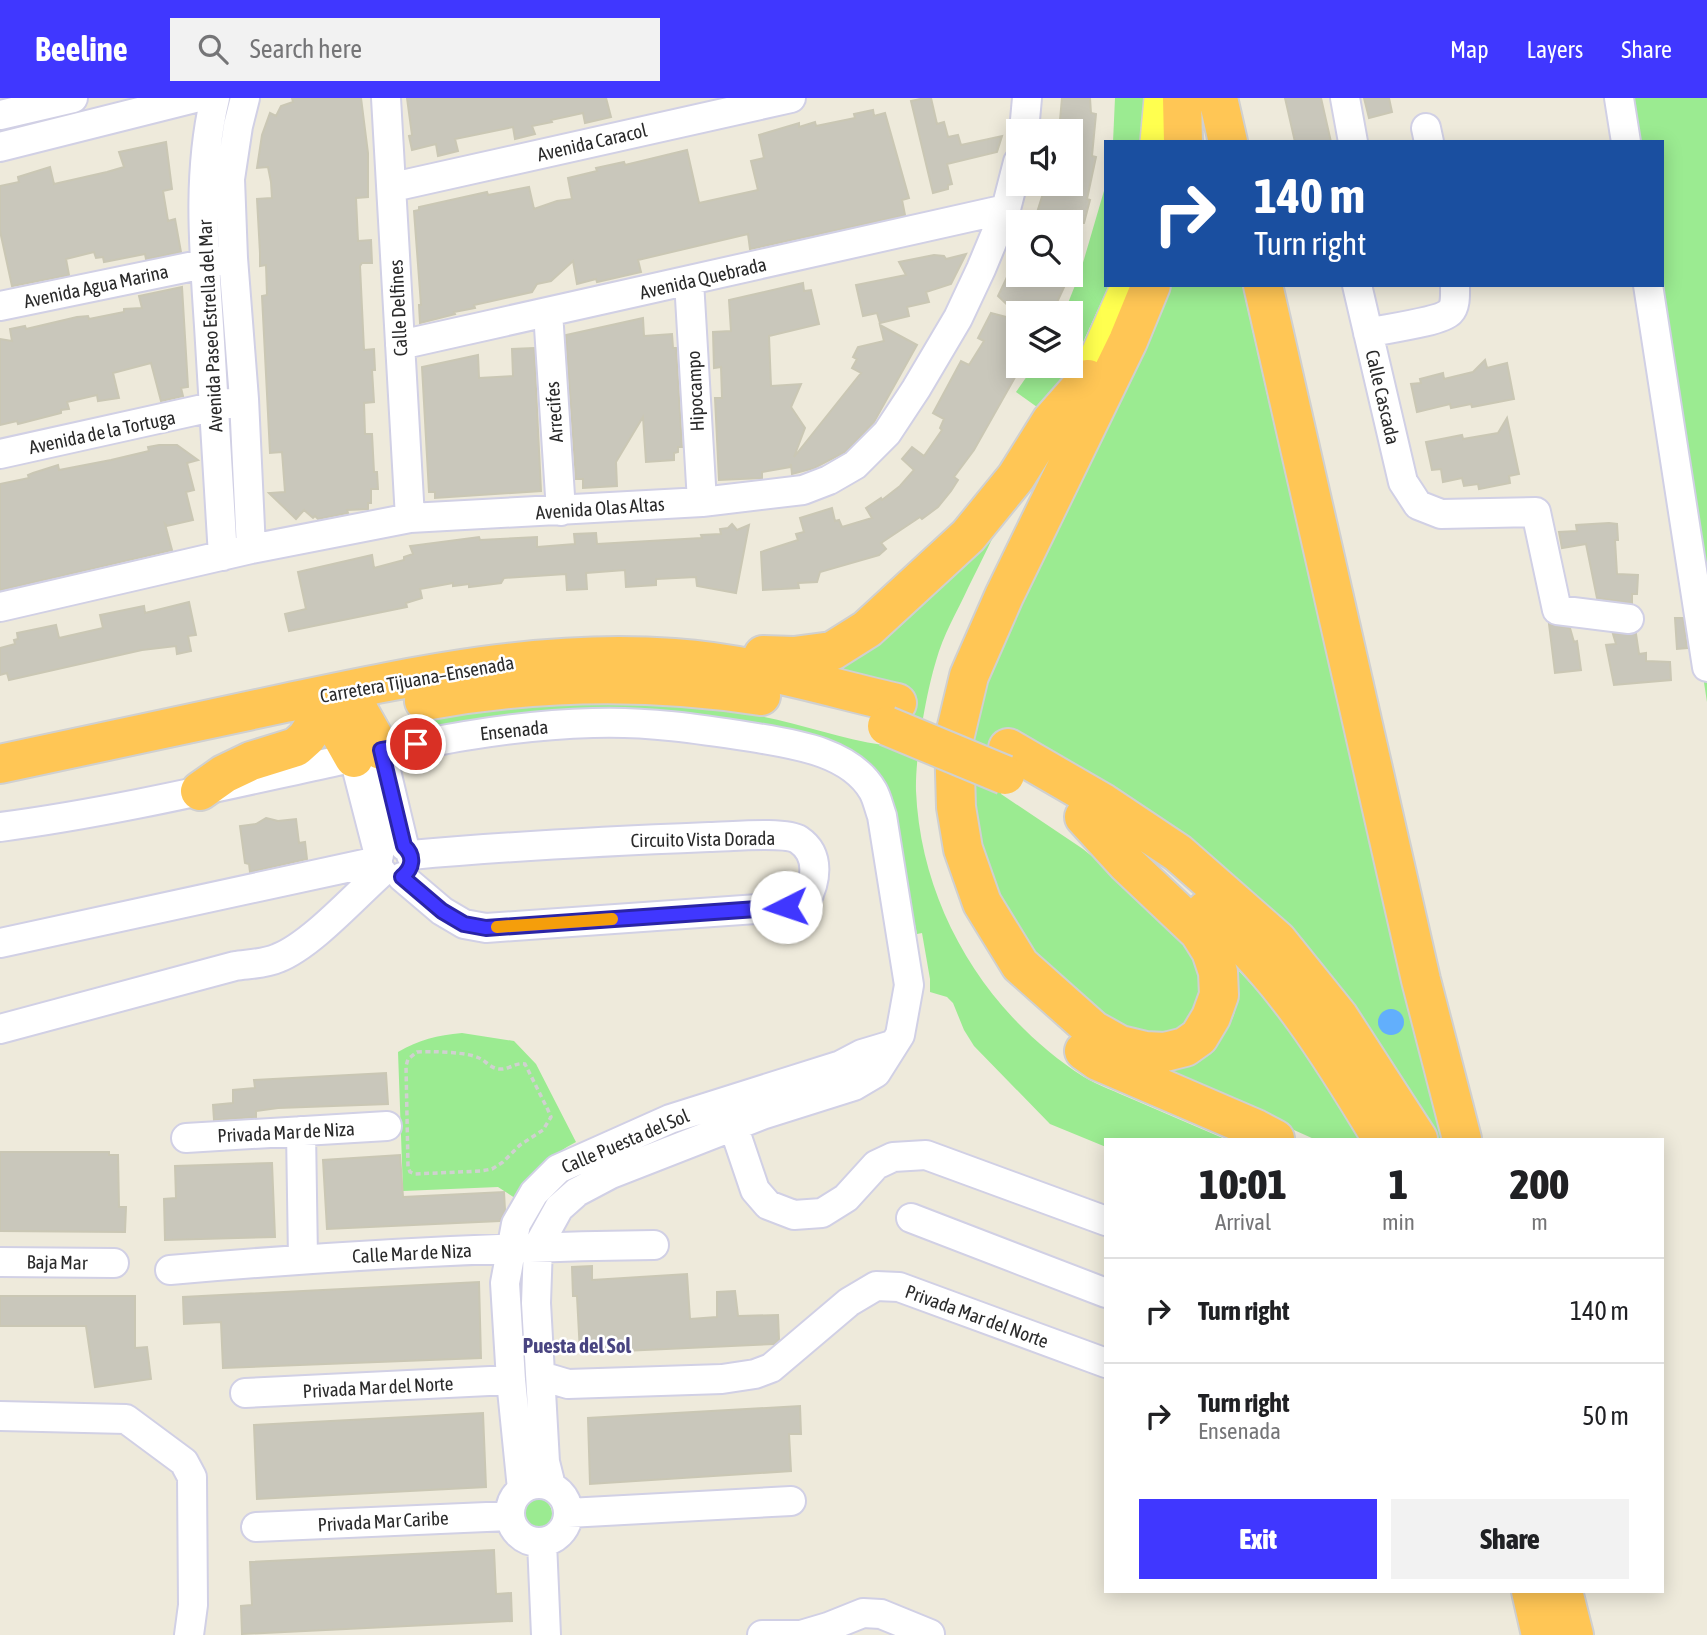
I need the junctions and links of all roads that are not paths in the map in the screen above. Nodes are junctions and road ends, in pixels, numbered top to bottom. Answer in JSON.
{"nodes":[{"id":1,"x":73,"y":98,"type":"edge"},
{"id":2,"x":195,"y":98,"type":"edge"},
{"id":3,"x":215,"y":98,"type":"edge"},
{"id":4,"x":245,"y":98,"type":"edge"},
{"id":5,"x":386,"y":98,"type":"edge"},
{"id":6,"x":791,"y":98,"type":"edge"},
{"id":7,"x":1027,"y":98,"type":"edge"},
{"id":8,"x":1162,"y":98,"type":"edge"},
{"id":9,"x":1182,"y":98,"type":"edge"},
{"id":10,"x":1218,"y":98,"type":"edge"},
{"id":11,"x":1345,"y":98,"type":"edge"},
{"id":12,"x":1619,"y":98,"type":"edge"},
{"id":13,"x":0,"y":116,"type":"edge"},
{"id":14,"x":1025,"y":119,"type":"edge"},
{"id":15,"x":1158,"y":140,"type":"edge"},
{"id":16,"x":1183,"y":140,"type":"edge"},
{"id":17,"x":1228,"y":140,"type":"edge"},
{"id":18,"x":1353,"y":140,"type":"edge"},
{"id":19,"x":1626,"y":140,"type":"edge"},
{"id":20,"x":0,"y":147,"type":"edge"},
{"id":21,"x":393,"y":187,"type":"junction"},
{"id":22,"x":1009,"y":196,"type":"edge"},
{"id":23,"x":1006,"y":209,"type":"junction"},
{"id":24,"x":233,"y":258,"type":"junction"},
{"id":25,"x":205,"y":263,"type":"junction"},
{"id":26,"x":689,"y":281,"type":"junction"},
{"id":27,"x":1128,"y":287,"type":"edge"},
{"id":28,"x":1150,"y":287,"type":"edge"},
{"id":29,"x":1263,"y":287,"type":"edge"},
{"id":30,"x":1357,"y":287,"type":"edge"},
{"id":31,"x":1455,"y":287,"type":"edge"},
{"id":32,"x":1648,"y":287,"type":"edge"},
{"id":33,"x":0,"y":306,"type":"edge"},
{"id":34,"x":548,"y":312,"type":"junction"},
{"id":35,"x":1368,"y":332,"type":"junction"},
{"id":36,"x":400,"y":345,"type":"junction"},
{"id":37,"x":1088,"y":379,"type":"junction"},
{"id":38,"x":244,"y":399,"type":"junction"},
{"id":39,"x":214,"y":408,"type":"junction"},
{"id":40,"x":0,"y":454,"type":"edge"},
{"id":41,"x":702,"y":502,"type":"junction"},
{"id":42,"x":561,"y":511,"type":"junction"},
{"id":43,"x":410,"y":518,"type":"junction"},
{"id":44,"x":251,"y":549,"type":"junction"},
{"id":45,"x":223,"y":556,"type":"junction"},
{"id":46,"x":0,"y":607,"type":"edge"},
{"id":47,"x":1629,"y":619,"type":"dead end"},
{"id":48,"x":675,"y":658,"type":"junction"},
{"id":49,"x":1707,"y":667,"type":"edge"},
{"id":50,"x":892,"y":715,"type":"junction"},
{"id":51,"x":336,"y":718,"type":"junction"},
{"id":52,"x":367,"y":754,"type":"junction"},
{"id":53,"x":1006,"y":761,"type":"junction"},
{"id":54,"x":0,"y":764,"type":"edge"},
{"id":55,"x":860,"y":774,"type":"joint"},
{"id":56,"x":0,"y":789,"type":"edge"},
{"id":57,"x":200,"y":791,"type":"junction"},
{"id":58,"x":1084,"y":817,"type":"junction"},
{"id":59,"x":0,"y":827,"type":"edge"},
{"id":60,"x":393,"y":861,"type":"junction"},
{"id":61,"x":0,"y":943,"type":"edge"},
{"id":62,"x":0,"y":1029,"type":"edge"},
{"id":63,"x":892,"y":1045,"type":"junction"},
{"id":64,"x":670,"y":1119,"type":"junction"},
{"id":65,"x":387,"y":1126,"type":"dead end"},
{"id":66,"x":734,"y":1128,"type":"junction"},
{"id":67,"x":301,"y":1131,"type":"junction"},
{"id":68,"x":186,"y":1138,"type":"dead end"},
{"id":69,"x":1273,"y":1138,"type":"edge"},
{"id":70,"x":1381,"y":1138,"type":"edge"},
{"id":71,"x":1417,"y":1138,"type":"edge"},
{"id":72,"x":1462,"y":1138,"type":"edge"},
{"id":73,"x":682,"y":1146,"type":"junction"},
{"id":74,"x":911,"y":1218,"type":"dead end"},
{"id":75,"x":1104,"y":1220,"type":"edge"},
{"id":76,"x":654,"y":1245,"type":"dead end"},
{"id":77,"x":538,"y":1246,"type":"junction"},
{"id":78,"x":510,"y":1248,"type":"junction"},
{"id":79,"x":303,"y":1259,"type":"junction"},
{"id":80,"x":0,"y":1262,"type":"edge"},
{"id":81,"x":114,"y":1263,"type":"dead end"},
{"id":82,"x":170,"y":1270,"type":"dead end"},
{"id":83,"x":1104,"y":1292,"type":"edge"},
{"id":84,"x":1104,"y":1362,"type":"edge"},
{"id":85,"x":541,"y":1376,"type":"junction"},
{"id":86,"x":511,"y":1380,"type":"junction"},
{"id":87,"x":245,"y":1393,"type":"dead end"},
{"id":88,"x":0,"y":1416,"type":"edge"},
{"id":89,"x":551,"y":1486,"type":"junction"},
{"id":90,"x":522,"y":1489,"type":"junction"},
{"id":91,"x":790,"y":1501,"type":"dead end"},
{"id":92,"x":568,"y":1513,"type":"junction"},
{"id":93,"x":510,"y":1516,"type":"junction"},
{"id":94,"x":256,"y":1527,"type":"dead end"},
{"id":95,"x":542,"y":1542,"type":"junction"},
{"id":96,"x":1531,"y":1593,"type":"edge"},
{"id":97,"x":1564,"y":1593,"type":"edge"},
{"id":98,"x":930,"y":1634,"type":"edge"},
{"id":99,"x":189,"y":1635,"type":"edge"},
{"id":100,"x":545,"y":1635,"type":"edge"},
{"id":101,"x":762,"y":1635,"type":"edge"},
{"id":102,"x":1541,"y":1635,"type":"edge"},
{"id":103,"x":1574,"y":1635,"type":"edge"}],
"edges":[{"from":1,"to":13,"type":"street"},
{"from":2,"to":20,"type":"street"},
{"from":3,"to":25,"type":"street","name":"Avenida Paseo Estrella del Mar"},
{"from":4,"to":24,"type":"street","name":"Avenida Paseo Estrella del Mar"},
{"from":5,"to":21,"type":"street","name":"Calle Delfines"},
{"from":6,"to":21,"type":"street","name":"Avenida Caracol"},
{"from":7,"to":14,"type":"street"},
{"from":8,"to":15,"type":"main road"},
{"from":9,"to":16,"type":"highway"},
{"from":10,"to":17,"type":"highway"},
{"from":11,"to":18,"type":"street"},
{"from":12,"to":19,"type":"street"},
{"from":21,"to":36,"type":"street","name":"Calle Delfines"},
{"from":22,"to":23,"type":"street","name":"Avenida Olas Altas"},
{"from":23,"to":26,"type":"street","name":"Avenida Quebrada"},
{"from":23,"to":41,"type":"street","name":"Avenida Olas Altas"},
{"from":24,"to":25,"type":"street","name":"Avenida Agua Marina"},
{"from":24,"to":38,"type":"street","name":"Avenida Paseo Estrella del Mar"},
{"from":25,"to":33,"type":"street","name":"Avenida Agua Marina"},
{"from":25,"to":39,"type":"street","name":"Avenida Paseo Estrella del Mar"},
{"from":26,"to":34,"type":"street","name":"Avenida Quebrada"},
{"from":26,"to":41,"type":"street","name":"Hipocampo"},
{"from":27,"to":37,"type":"main road"},
{"from":28,"to":58,"type":"highway"},
{"from":29,"to":72,"type":"highway"},
{"from":30,"to":35,"type":"street","name":"Calle Cascada"},
{"from":31,"to":35,"type":"street"},
{"from":32,"to":49,"type":"street"},
{"from":34,"to":36,"type":"street","name":"Avenida Quebrada"},
{"from":34,"to":42,"type":"street","name":"Arrecifes"},
{"from":35,"to":47,"type":"street","name":"Calle Cascada"},
{"from":36,"to":43,"type":"street","name":"Calle Delfines"},
{"from":37,"to":48,"type":"highway"},
{"from":37,"to":69,"type":"highway"},
{"from":38,"to":39,"type":"street","name":"Avenida de la Tortuga"},
{"from":38,"to":44,"type":"street","name":"Avenida Paseo Estrella del Mar"},
{"from":39,"to":40,"type":"street","name":"Avenida de la Tortuga"},
{"from":39,"to":45,"type":"street","name":"Avenida Paseo Estrella del Mar"},
{"from":41,"to":42,"type":"street","name":"Avenida Olas Altas"},
{"from":42,"to":43,"type":"street","name":"Avenida Olas Altas"},
{"from":43,"to":44,"type":"street","name":"Avenida Olas Altas"},
{"from":44,"to":45,"type":"street","name":"Avenida Olas Altas"},
{"from":45,"to":46,"type":"street","name":"Avenida Olas Altas"},
{"from":48,"to":50,"type":"highway","name":"Carretera Tijuana–Ensenada"},
{"from":48,"to":54,"type":"highway","name":"Carretera Tijuana–Ensenada"},
{"from":50,"to":51,"type":"highway","name":"Carretera Tijuana–Ensenada"},
{"from":50,"to":53,"type":"highway","name":"Carretera Tijuana–Ensenada"},
{"from":51,"to":52,"type":"highway"},
{"from":51,"to":56,"type":"highway","name":"Carretera Tijuana–Ensenada"},
{"from":51,"to":57,"type":"highway"},
{"from":52,"to":55,"type":"street","name":"Ensenada"},
{"from":52,"to":57,"type":"street","name":"Ensenada"},
{"from":52,"to":60,"type":"street"},
{"from":53,"to":58,"type":"highway","name":"Carretera Tijuana–Ensenada"},
{"from":53,"to":71,"type":"highway","name":"Carretera Tijuana–Ensenada"},
{"from":55,"to":63,"type":"street","name":"Calle Puesta del Sol"},
{"from":57,"to":59,"type":"street","name":"Ensenada"},
{"from":58,"to":70,"type":"highway","name":"Carretera Tijuana–Ensenada"},
{"from":60,"to":60,"type":"street","name":"Circuito Vista Dorada"},
{"from":60,"to":61,"type":"street","name":"Circuito Vista Dorada"},
{"from":60,"to":62,"type":"street"},
{"from":63,"to":64,"type":"street","name":"Calle Puesta del Sol"},
{"from":63,"to":66,"type":"street","name":"Calle Puesta del Sol"},
{"from":64,"to":73,"type":"street"},
{"from":64,"to":78,"type":"street","name":"Calle Puesta del Sol"},
{"from":65,"to":67,"type":"street","name":"Privada Mar de Niza"},
{"from":66,"to":73,"type":"street","name":"Calle Puesta del Sol"},
{"from":66,"to":75,"type":"street"},
{"from":67,"to":68,"type":"street","name":"Privada Mar de Niza"},
{"from":67,"to":79,"type":"street"},
{"from":73,"to":77,"type":"street","name":"Calle Puesta del Sol"},
{"from":74,"to":83,"type":"street"},
{"from":76,"to":77,"type":"street","name":"Calle Mar de Niza"},
{"from":77,"to":78,"type":"street","name":"Calle Mar de Niza"},
{"from":77,"to":85,"type":"street","name":"Calle Puesta del Sol"},
{"from":78,"to":79,"type":"street","name":"Calle Mar de Niza"},
{"from":78,"to":86,"type":"street","name":"Calle Puesta del Sol"},
{"from":79,"to":82,"type":"street","name":"Calle Mar de Niza"},
{"from":80,"to":81,"type":"street","name":"Baja Mar"},
{"from":84,"to":85,"type":"street","name":"Privada Mar del Norte"},
{"from":85,"to":89,"type":"street","name":"Calle Puesta del Sol"},
{"from":86,"to":87,"type":"street","name":"Privada Mar del Norte"},
{"from":86,"to":90,"type":"street","name":"Calle Puesta del Sol"},
{"from":88,"to":99,"type":"street"},
{"from":89,"to":90,"type":"street"},
{"from":89,"to":92,"type":"street"},
{"from":90,"to":93,"type":"street"},
{"from":91,"to":92,"type":"street"},
{"from":92,"to":95,"type":"street"},
{"from":93,"to":94,"type":"street","name":"Privada Mar Caribe"},
{"from":93,"to":95,"type":"street"},
{"from":95,"to":100,"type":"street"},
{"from":96,"to":102,"type":"highway"},
{"from":97,"to":103,"type":"highway"},
{"from":98,"to":101,"type":"street"}]}
